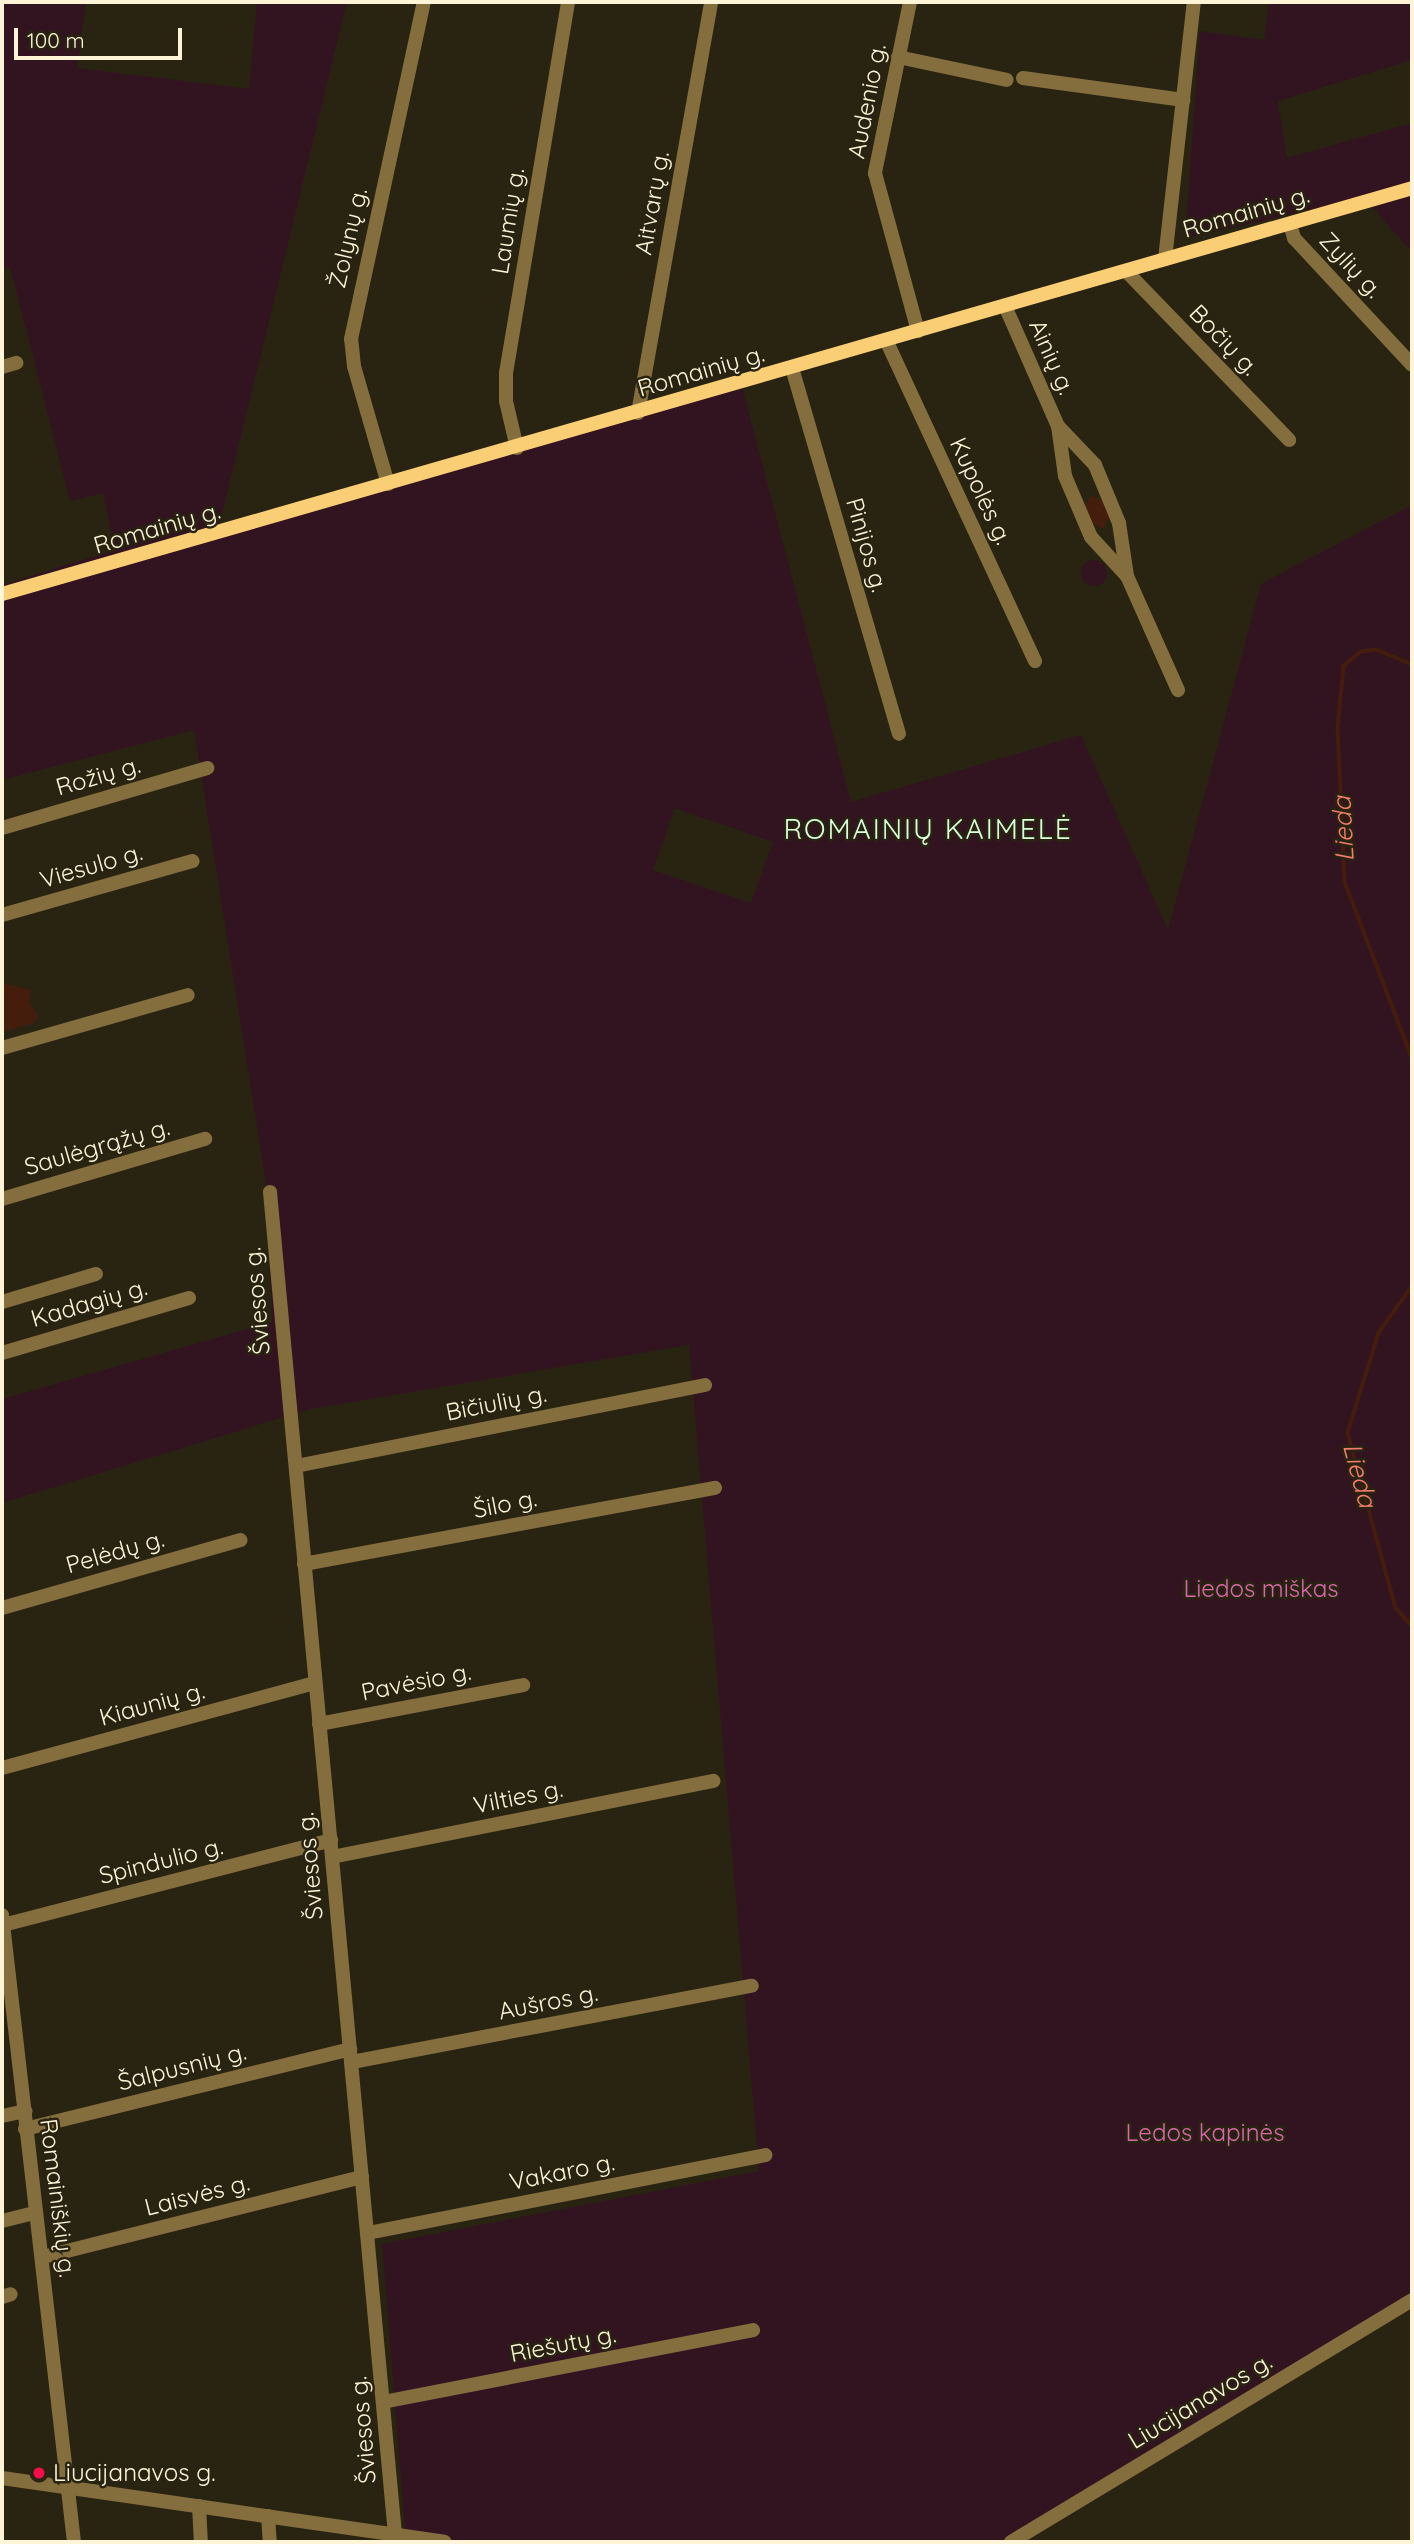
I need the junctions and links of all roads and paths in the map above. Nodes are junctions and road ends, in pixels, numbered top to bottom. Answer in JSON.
{"nodes":[{"id":1,"x":424,"y":2,"type":"edge"},
{"id":2,"x":568,"y":2,"type":"edge"},
{"id":3,"x":711,"y":2,"type":"edge"},
{"id":4,"x":910,"y":2,"type":"edge"},
{"id":5,"x":1194,"y":2,"type":"edge"},
{"id":6,"x":898,"y":57,"type":"junction"},
{"id":7,"x":1023,"y":78,"type":"dead end"},
{"id":8,"x":1007,"y":80,"type":"dead end"},
{"id":9,"x":1183,"y":100,"type":"junction"},
{"id":10,"x":1412,"y":188,"type":"edge"},
{"id":11,"x":1290,"y":224,"type":"junction"},
{"id":12,"x":1165,"y":259,"type":"junction"},
{"id":13,"x":1126,"y":271,"type":"junction"},
{"id":14,"x":1005,"y":306,"type":"junction"},
{"id":15,"x":918,"y":331,"type":"junction"},
{"id":16,"x":886,"y":340,"type":"junction"},
{"id":17,"x":1412,"y":365,"type":"edge"},
{"id":18,"x":792,"y":368,"type":"junction"},
{"id":19,"x":638,"y":413,"type":"junction"},
{"id":20,"x":1058,"y":426,"type":"junction"},
{"id":21,"x":1289,"y":440,"type":"dead end"},
{"id":22,"x":517,"y":448,"type":"junction"},
{"id":23,"x":388,"y":484,"type":"junction"},
{"id":24,"x":1127,"y":576,"type":"junction"},
{"id":25,"x":2,"y":594,"type":"edge"},
{"id":26,"x":1035,"y":661,"type":"dead end"},
{"id":27,"x":1178,"y":690,"type":"dead end"},
{"id":28,"x":899,"y":734,"type":"dead end"},
{"id":29,"x":207,"y":768,"type":"dead end"},
{"id":30,"x":2,"y":828,"type":"edge"},
{"id":31,"x":193,"y":861,"type":"dead end"},
{"id":32,"x":2,"y":915,"type":"edge"},
{"id":33,"x":188,"y":995,"type":"dead end"},
{"id":34,"x":2,"y":1048,"type":"edge"},
{"id":35,"x":205,"y":1139,"type":"dead end"},
{"id":36,"x":270,"y":1192,"type":"dead end"},
{"id":37,"x":2,"y":1199,"type":"edge"},
{"id":38,"x":96,"y":1274,"type":"dead end"},
{"id":39,"x":189,"y":1298,"type":"dead end"},
{"id":40,"x":2,"y":1302,"type":"edge"},
{"id":41,"x":2,"y":1353,"type":"edge"},
{"id":42,"x":705,"y":1385,"type":"dead end"},
{"id":43,"x":296,"y":1466,"type":"junction"},
{"id":44,"x":715,"y":1488,"type":"dead end"},
{"id":45,"x":242,"y":1540,"type":"dead end"},
{"id":46,"x":304,"y":1564,"type":"junction"},
{"id":47,"x":2,"y":1608,"type":"edge"},
{"id":48,"x":314,"y":1683,"type":"junction"},
{"id":49,"x":523,"y":1685,"type":"dead end"},
{"id":50,"x":319,"y":1724,"type":"junction"},
{"id":51,"x":2,"y":1768,"type":"edge"},
{"id":52,"x":713,"y":1781,"type":"dead end"},
{"id":53,"x":331,"y":1840,"type":"junction"},
{"id":54,"x":332,"y":1857,"type":"junction"},
{"id":55,"x":2,"y":1920,"type":"edge"},
{"id":56,"x":752,"y":1986,"type":"dead end"},
{"id":57,"x":351,"y":2055,"type":"junction"},
{"id":58,"x":24,"y":2111,"type":"junction"},
{"id":59,"x":2,"y":2116,"type":"edge"},
{"id":60,"x":26,"y":2129,"type":"junction"},
{"id":61,"x":765,"y":2155,"type":"dead end"},
{"id":62,"x":362,"y":2177,"type":"junction"},
{"id":63,"x":36,"y":2213,"type":"junction"},
{"id":64,"x":2,"y":2221,"type":"edge"},
{"id":65,"x":368,"y":2233,"type":"junction"},
{"id":66,"x":43,"y":2257,"type":"junction"},
{"id":67,"x":1412,"y":2300,"type":"edge"},
{"id":68,"x":752,"y":2330,"type":"dead end"},
{"id":69,"x":383,"y":2402,"type":"junction"},
{"id":70,"x":2,"y":2478,"type":"edge"},
{"id":71,"x":71,"y":2487,"type":"junction"},
{"id":72,"x":199,"y":2506,"type":"junction"},
{"id":73,"x":268,"y":2516,"type":"junction"},
{"id":74,"x":395,"y":2535,"type":"junction"},
{"id":75,"x":74,"y":2542,"type":"edge"},
{"id":76,"x":201,"y":2542,"type":"edge"},
{"id":77,"x":270,"y":2542,"type":"edge"},
{"id":78,"x":444,"y":2542,"type":"edge"},
{"id":79,"x":1011,"y":2542,"type":"edge"}],
"edges":[{"from":1,"to":23,"type":"street","name":"Žolynų g."},
{"from":2,"to":22,"type":"street","name":"Laumių g."},
{"from":3,"to":19,"type":"street","name":"Aitvarų g."},
{"from":4,"to":6,"type":"street","name":"Audenio g."},
{"from":5,"to":9,"type":"street"},
{"from":6,"to":8,"type":"street"},
{"from":6,"to":15,"type":"street","name":"Audenio g."},
{"from":7,"to":9,"type":"street"},
{"from":9,"to":12,"type":"street"},
{"from":10,"to":11,"type":"main road","name":"Romainių g."},
{"from":11,"to":12,"type":"main road","name":"Romainių g."},
{"from":11,"to":17,"type":"street","name":"Zylių g."},
{"from":12,"to":13,"type":"main road","name":"Romainių g."},
{"from":13,"to":14,"type":"main road","name":"Romainių g."},
{"from":13,"to":21,"type":"street","name":"Bočių g."},
{"from":14,"to":15,"type":"main road","name":"Romainių g."},
{"from":14,"to":20,"type":"street","name":"Ainių g."},
{"from":15,"to":16,"type":"main road","name":"Romainių g."},
{"from":16,"to":18,"type":"main road","name":"Romainių g."},
{"from":16,"to":26,"type":"street","name":"Kupolės g."},
{"from":18,"to":19,"type":"main road","name":"Romainių g."},
{"from":18,"to":28,"type":"street","name":"Pinijos g."},
{"from":19,"to":22,"type":"main road","name":"Romainių g."},
{"from":20,"to":24,"type":"street","name":"Ainių g."},
{"from":20,"to":24,"type":"street","name":"Ainių g."},
{"from":22,"to":23,"type":"main road","name":"Romainių g."},
{"from":23,"to":25,"type":"main road","name":"Romainių g."},
{"from":24,"to":27,"type":"street","name":"Ainių g."},
{"from":29,"to":30,"type":"street","name":"Rožių g."},
{"from":31,"to":32,"type":"street","name":"Viesulo g."},
{"from":33,"to":34,"type":"street"},
{"from":35,"to":37,"type":"street","name":"Saulėgrąžų g."},
{"from":36,"to":43,"type":"street","name":"Šviesos g."},
{"from":38,"to":40,"type":"street"},
{"from":39,"to":41,"type":"street","name":"Kadagių g."},
{"from":42,"to":43,"type":"street","name":"Bičiulių g."},
{"from":43,"to":46,"type":"street","name":"Šviesos g."},
{"from":44,"to":46,"type":"street","name":"Šilo g."},
{"from":45,"to":47,"type":"street","name":"Pelėdų g."},
{"from":46,"to":48,"type":"street","name":"Šviesos g."},
{"from":48,"to":50,"type":"street","name":"Šviesos g."},
{"from":48,"to":51,"type":"street","name":"Kiaunių g."},
{"from":49,"to":50,"type":"street","name":"Pavėsio g."},
{"from":50,"to":53,"type":"street","name":"Šviesos g."},
{"from":52,"to":54,"type":"street","name":"Vilties g."},
{"from":53,"to":54,"type":"street","name":"Šviesos g."},
{"from":53,"to":55,"type":"street","name":"Spindulio g."},
{"from":54,"to":57,"type":"street","name":"Šviesos g."},
{"from":55,"to":58,"type":"street","name":"Romainiškių g."},
{"from":56,"to":57,"type":"street","name":"Aušros g."},
{"from":57,"to":60,"type":"street","name":"Šalpusnių g."},
{"from":57,"to":62,"type":"street","name":"Šviesos g."},
{"from":58,"to":59,"type":"street"},
{"from":58,"to":60,"type":"street","name":"Romainiškių g."},
{"from":60,"to":63,"type":"street","name":"Romainiškių g."},
{"from":61,"to":65,"type":"street","name":"Vakaro g."},
{"from":62,"to":65,"type":"street","name":"Šviesos g."},
{"from":62,"to":66,"type":"street","name":"Laisvės g."},
{"from":63,"to":64,"type":"street"},
{"from":63,"to":66,"type":"street","name":"Romainiškių g."},
{"from":65,"to":69,"type":"street","name":"Šviesos g."},
{"from":66,"to":71,"type":"street","name":"Romainiškių g."},
{"from":67,"to":79,"type":"street","name":"Liucijanavos g."},
{"from":68,"to":69,"type":"street","name":"Riešutų g."},
{"from":69,"to":74,"type":"street","name":"Šviesos g."},
{"from":70,"to":71,"type":"street"},
{"from":71,"to":72,"type":"street"},
{"from":71,"to":75,"type":"street","name":"Romainiškių g."},
{"from":72,"to":73,"type":"street"},
{"from":72,"to":76,"type":"street"},
{"from":73,"to":74,"type":"street"},
{"from":73,"to":77,"type":"street"},
{"from":74,"to":78,"type":"street"}]}
